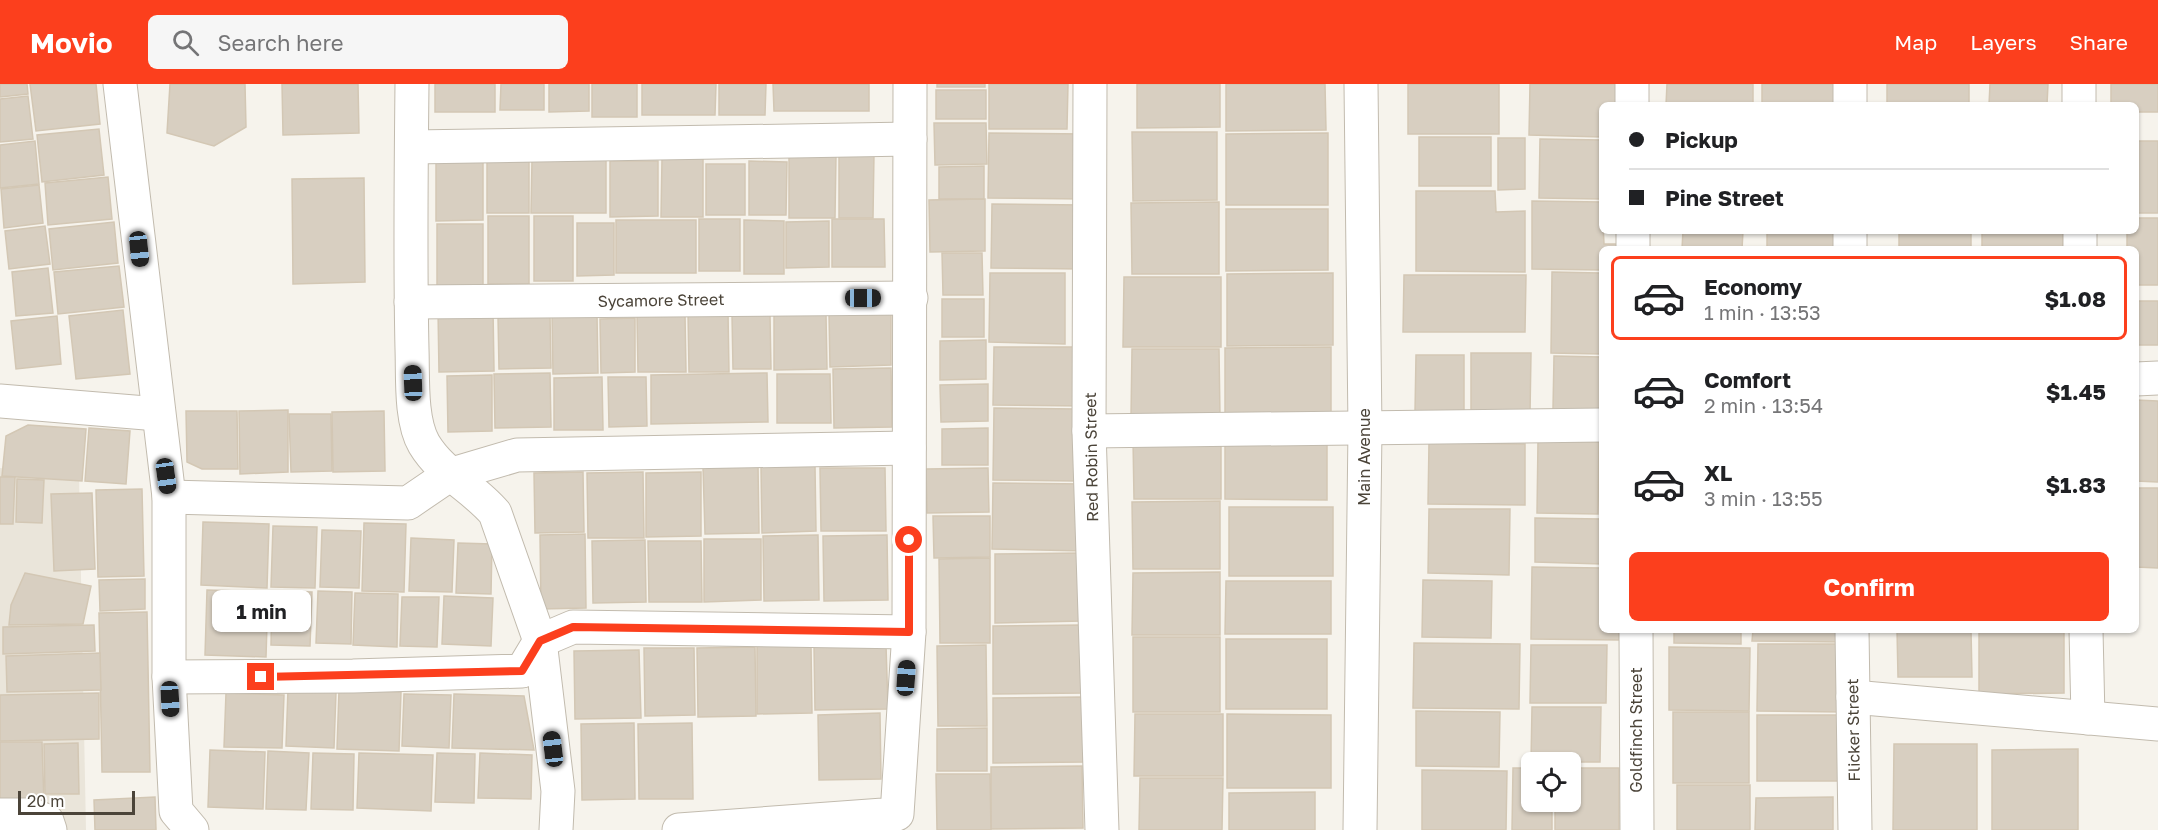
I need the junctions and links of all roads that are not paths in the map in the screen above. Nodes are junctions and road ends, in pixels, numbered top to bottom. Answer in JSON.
{"nodes":[{"id":1,"x":120,"y":84,"type":"edge"},
{"id":2,"x":412,"y":84,"type":"edge"},
{"id":3,"x":910,"y":84,"type":"edge"},
{"id":4,"x":1090,"y":84,"type":"edge"},
{"id":5,"x":1361,"y":84,"type":"edge"},
{"id":6,"x":1632,"y":84,"type":"edge"},
{"id":7,"x":1850,"y":84,"type":"edge"},
{"id":8,"x":2079,"y":84,"type":"edge"},
{"id":9,"x":1632,"y":102,"type":"edge"},
{"id":10,"x":1850,"y":102,"type":"edge"},
{"id":11,"x":2079,"y":102,"type":"edge"},
{"id":12,"x":910,"y":139,"type":"junction"},
{"id":13,"x":412,"y":147,"type":"junction"},
{"id":14,"x":911,"y":298,"type":"junction"},
{"id":15,"x":411,"y":302,"type":"junction"},
{"id":16,"x":2158,"y":378,"type":"edge"},
{"id":17,"x":2139,"y":379,"type":"edge"},
{"id":18,"x":0,"y":401,"type":"edge"},
{"id":19,"x":158,"y":414,"type":"junction"},
{"id":20,"x":1599,"y":425,"type":"edge"},
{"id":21,"x":1365,"y":429,"type":"junction"},
{"id":22,"x":1089,"y":431,"type":"junction"},
{"id":23,"x":909,"y":448,"type":"junction"},
{"id":24,"x":449,"y":475,"type":"junction"},
{"id":25,"x":169,"y":497,"type":"junction"},
{"id":26,"x":909,"y":632,"type":"junction"},
{"id":27,"x":1636,"y":633,"type":"edge"},
{"id":28,"x":1852,"y":633,"type":"edge"},
{"id":29,"x":2086,"y":633,"type":"edge"},
{"id":30,"x":540,"y":641,"type":"junction"},
{"id":31,"x":169,"y":677,"type":"junction"},
{"id":32,"x":1852,"y":698,"type":"junction"},
{"id":33,"x":2088,"y":718,"type":"junction"},
{"id":34,"x":2158,"y":724,"type":"edge"},
{"id":35,"x":0,"y":815,"type":"edge"},
{"id":36,"x":699,"y":829,"type":"edge"},
{"id":37,"x":50,"y":830,"type":"edge"},
{"id":38,"x":192,"y":830,"type":"edge"},
{"id":39,"x":556,"y":830,"type":"edge"},
{"id":40,"x":1102,"y":830,"type":"edge"},
{"id":41,"x":1360,"y":830,"type":"edge"},
{"id":42,"x":1637,"y":830,"type":"edge"},
{"id":43,"x":1855,"y":830,"type":"edge"}],
"edges":[{"from":1,"to":19,"type":"street"},
{"from":2,"to":13,"type":"street"},
{"from":3,"to":12,"type":"street"},
{"from":4,"to":22,"type":"street","name":"Red Robin Street"},
{"from":5,"to":21,"type":"street","name":"Main Avenue"},
{"from":6,"to":9,"type":"street"},
{"from":7,"to":10,"type":"street"},
{"from":8,"to":11,"type":"street"},
{"from":12,"to":13,"type":"street"},
{"from":12,"to":14,"type":"street"},
{"from":13,"to":15,"type":"street"},
{"from":14,"to":15,"type":"street","name":"Sycamore Street"},
{"from":14,"to":23,"type":"street"},
{"from":15,"to":24,"type":"street"},
{"from":16,"to":17,"type":"street"},
{"from":18,"to":19,"type":"street"},
{"from":19,"to":25,"type":"street"},
{"from":20,"to":21,"type":"street"},
{"from":21,"to":22,"type":"street"},
{"from":21,"to":41,"type":"street","name":"Main Avenue"},
{"from":22,"to":40,"type":"street","name":"Red Robin Street"},
{"from":23,"to":24,"type":"street"},
{"from":23,"to":26,"type":"street"},
{"from":24,"to":25,"type":"street"},
{"from":24,"to":30,"type":"street"},
{"from":25,"to":31,"type":"street"},
{"from":26,"to":30,"type":"street"},
{"from":26,"to":36,"type":"street"},
{"from":27,"to":42,"type":"street","name":"Goldfinch Street"},
{"from":28,"to":32,"type":"street","name":"Flicker Street"},
{"from":29,"to":33,"type":"street"},
{"from":30,"to":31,"type":"street"},
{"from":30,"to":39,"type":"street"},
{"from":31,"to":38,"type":"street"},
{"from":32,"to":33,"type":"street"},
{"from":32,"to":43,"type":"street","name":"Flicker Street"},
{"from":33,"to":34,"type":"street"},
{"from":35,"to":37,"type":"street"}]}
